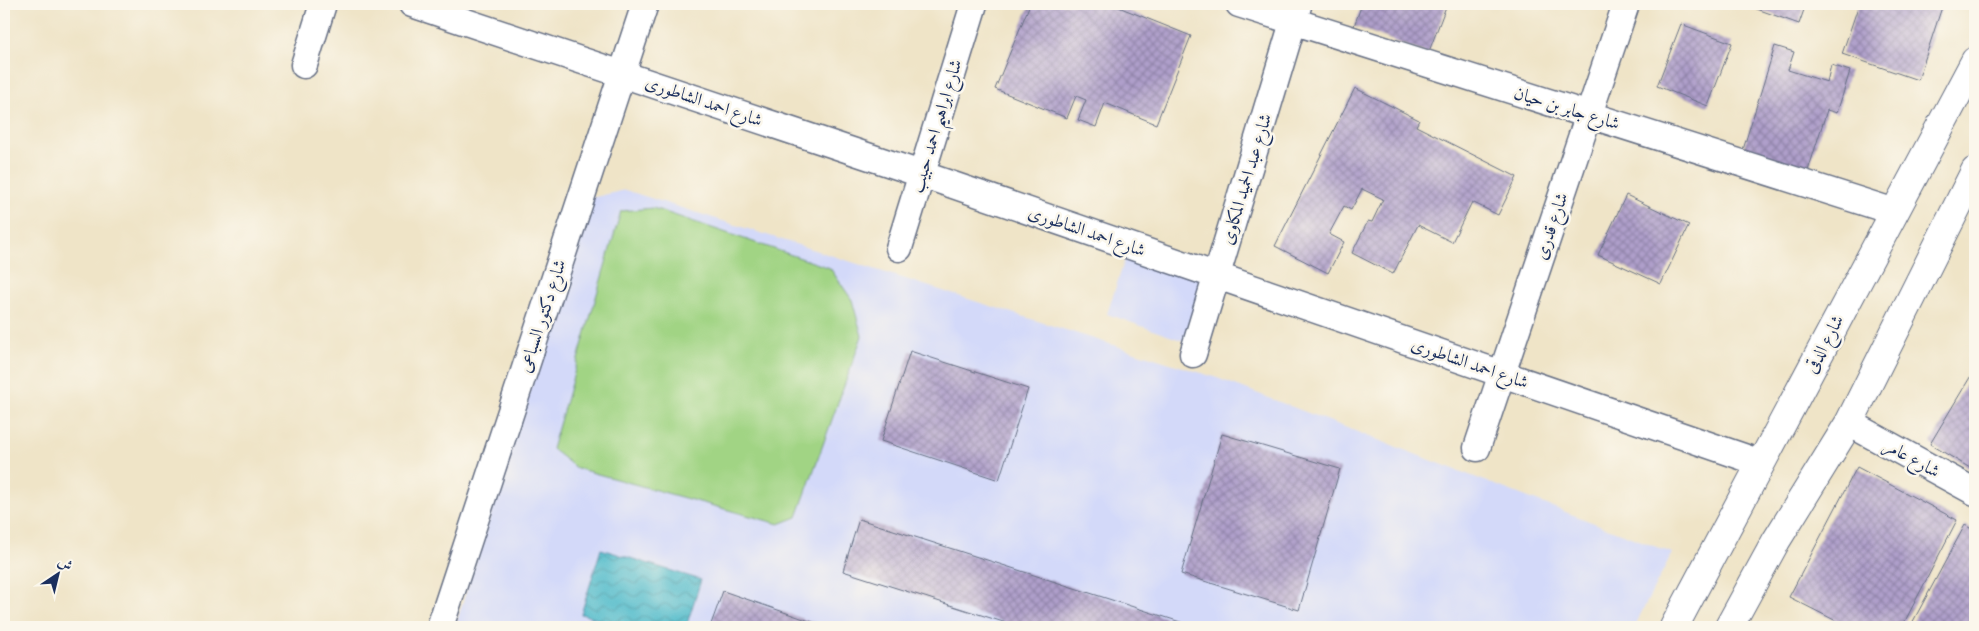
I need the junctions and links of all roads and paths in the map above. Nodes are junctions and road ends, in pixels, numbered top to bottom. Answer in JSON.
{"nodes":[{"id":1,"x":323,"y":4,"type":"edge"},
{"id":2,"x":412,"y":4,"type":"edge"},
{"id":3,"x":645,"y":4,"type":"edge"},
{"id":4,"x":974,"y":4,"type":"edge"},
{"id":5,"x":1240,"y":4,"type":"edge"},
{"id":6,"x":1626,"y":4,"type":"edge"},
{"id":7,"x":1296,"y":12,"type":"edge"},
{"id":8,"x":1975,"y":61,"type":"edge"},
{"id":9,"x":304,"y":65,"type":"dead end"},
{"id":10,"x":622,"y":74,"type":"junction"},
{"id":11,"x":1589,"y":115,"type":"junction"},
{"id":12,"x":1975,"y":171,"type":"edge"},
{"id":13,"x":921,"y":174,"type":"junction"},
{"id":14,"x":1895,"y":212,"type":"junction"},
{"id":15,"x":899,"y":248,"type":"dead end"},
{"id":16,"x":1216,"y":276,"type":"junction"},
{"id":17,"x":1193,"y":354,"type":"dead end"},
{"id":18,"x":1502,"y":374,"type":"junction"},
{"id":19,"x":1849,"y":423,"type":"junction"},
{"id":20,"x":1477,"y":448,"type":"dead end"},
{"id":21,"x":1761,"y":463,"type":"junction"},
{"id":22,"x":1975,"y":492,"type":"edge"},
{"id":23,"x":440,"y":627,"type":"edge"},
{"id":24,"x":1674,"y":627,"type":"edge"},
{"id":25,"x":1729,"y":627,"type":"edge"}],
"edges":[{"from":1,"to":9,"type":"street"},
{"from":2,"to":10,"type":"street","name":"شارع احمد الشاطورى"},
{"from":3,"to":10,"type":"street","name":"شارع دكتور السباعى"},
{"from":4,"to":13,"type":"street","name":"شارع ابراهيم احمد حبيب"},
{"from":5,"to":7,"type":"street","name":"شارع جابر بن حيان"},
{"from":6,"to":11,"type":"street","name":"شارع قدرى"},
{"from":7,"to":11,"type":"street","name":"شارع جابر بن حيان"},
{"from":7,"to":16,"type":"street","name":"شارع عبد الحميد المكاوى"},
{"from":8,"to":14,"type":"main road","name":"شارع الدقى"},
{"from":10,"to":13,"type":"street","name":"شارع احمد الشاطورى"},
{"from":10,"to":23,"type":"street","name":"شارع دكتور السباعى"},
{"from":11,"to":14,"type":"street","name":"شارع جابر بن حيان"},
{"from":11,"to":18,"type":"street","name":"شارع قدرى"},
{"from":12,"to":19,"type":"main road"},
{"from":13,"to":15,"type":"street","name":"شارع ابراهيم احمد حبيب"},
{"from":13,"to":16,"type":"street","name":"شارع احمد الشاطورى"},
{"from":14,"to":21,"type":"main road","name":"شارع الدقى"},
{"from":16,"to":17,"type":"street","name":"شارع عبد الحميد المكاوى"},
{"from":16,"to":18,"type":"street","name":"شارع احمد الشاطورى"},
{"from":18,"to":20,"type":"street","name":"شارع قدرى"},
{"from":18,"to":21,"type":"street","name":"شارع احمد الشاطورى"},
{"from":19,"to":22,"type":"street","name":"شارع عامر"},
{"from":19,"to":25,"type":"main road"},
{"from":21,"to":24,"type":"main road","name":"شارع الدقى"}]}
